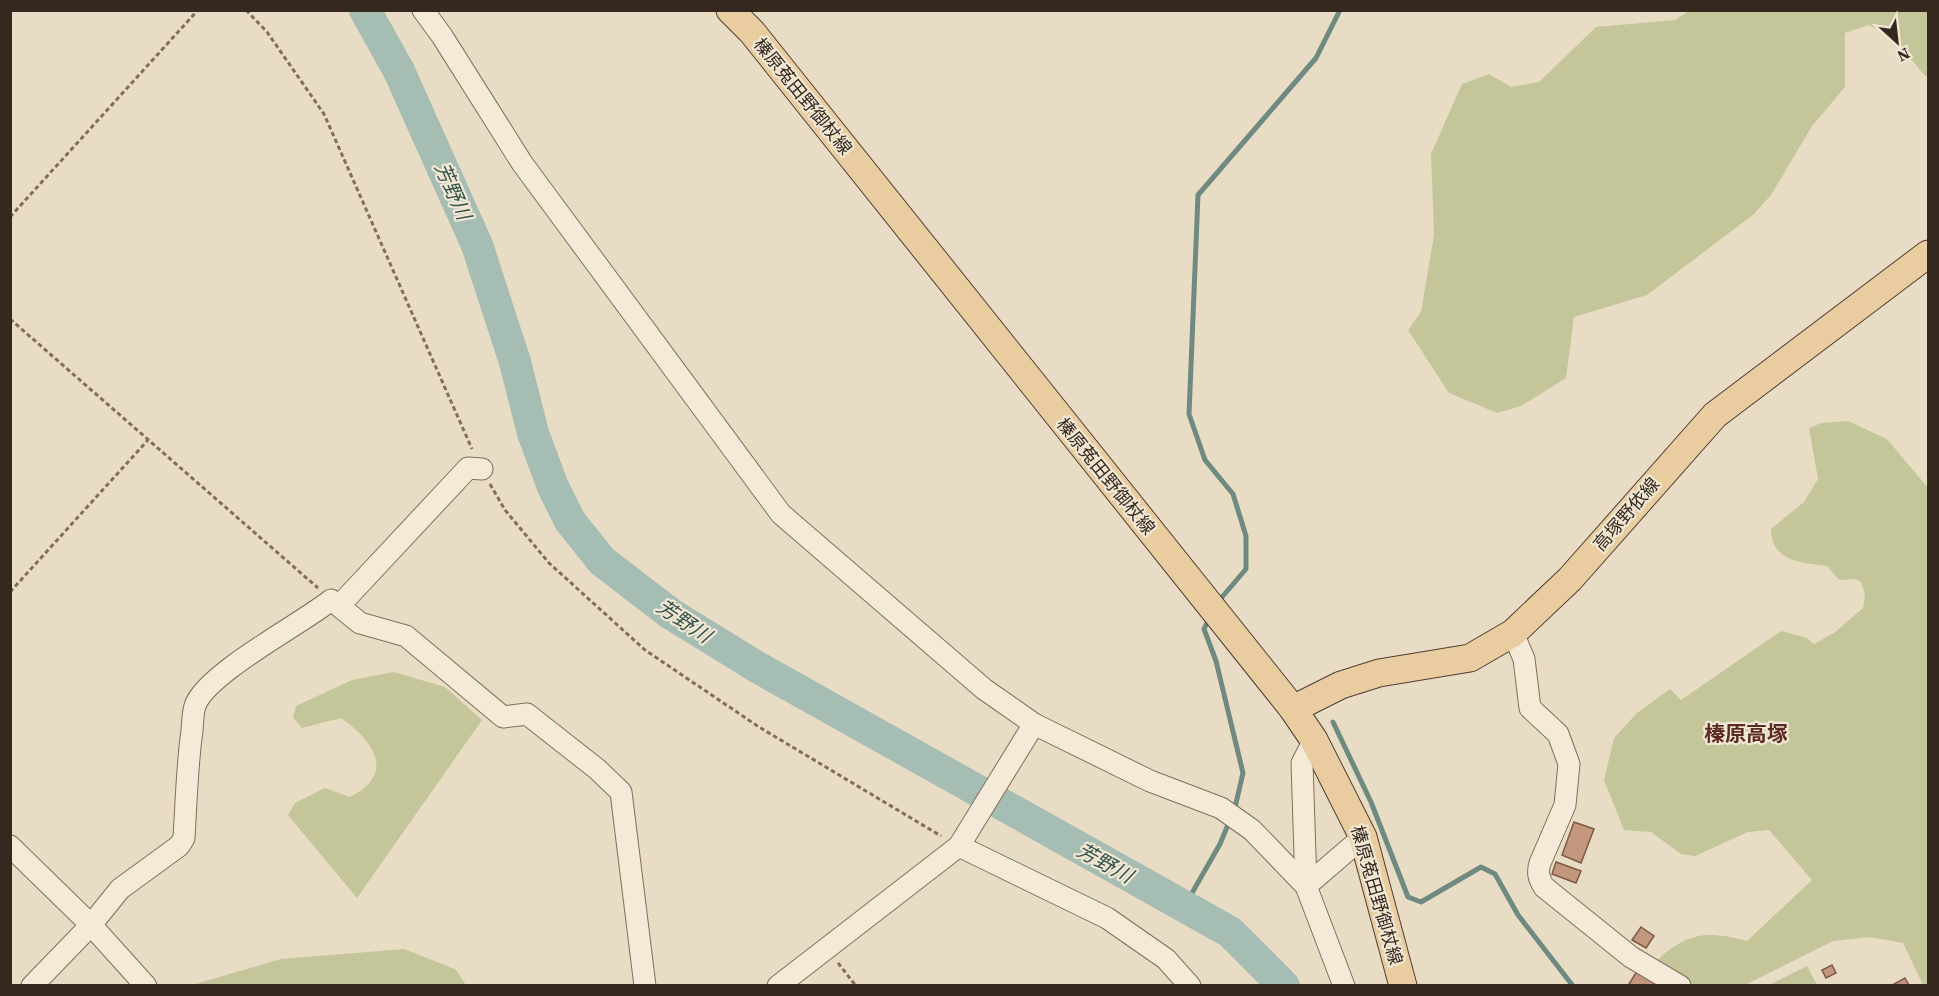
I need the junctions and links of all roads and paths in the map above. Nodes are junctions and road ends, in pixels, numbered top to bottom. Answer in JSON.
{"nodes":[{"id":1,"x":198,"y":10,"type":"edge"},
{"id":2,"x":246,"y":10,"type":"edge"},
{"id":3,"x":423,"y":10,"type":"edge"},
{"id":4,"x":730,"y":10,"type":"edge"},
{"id":5,"x":10,"y":217,"type":"edge"},
{"id":6,"x":1929,"y":254,"type":"edge"},
{"id":7,"x":10,"y":319,"type":"edge"},
{"id":8,"x":148,"y":440,"type":"junction"},
{"id":9,"x":482,"y":469,"type":"junction"},
{"id":10,"x":10,"y":592,"type":"edge"},
{"id":11,"x":332,"y":600,"type":"joint"},
{"id":12,"x":1513,"y":633,"type":"junction"},
{"id":13,"x":1293,"y":709,"type":"junction"},
{"id":14,"x":1032,"y":728,"type":"junction"},
{"id":15,"x":1314,"y":740,"type":"junction"},
{"id":16,"x":1363,"y":837,"type":"junction"},
{"id":17,"x":962,"y":840,"type":"junction"},
{"id":18,"x":10,"y":846,"type":"edge"},
{"id":19,"x":1306,"y":886,"type":"junction"},
{"id":20,"x":91,"y":925,"type":"junction"},
{"id":21,"x":827,"y":948,"type":"junction"},
{"id":22,"x":32,"y":986,"type":"edge"},
{"id":23,"x":146,"y":986,"type":"edge"},
{"id":24,"x":645,"y":986,"type":"edge"},
{"id":25,"x":778,"y":986,"type":"edge"},
{"id":26,"x":856,"y":986,"type":"edge"},
{"id":27,"x":1190,"y":986,"type":"edge"},
{"id":28,"x":1344,"y":986,"type":"edge"},
{"id":29,"x":1403,"y":986,"type":"edge"},
{"id":30,"x":1680,"y":986,"type":"edge"}],
"edges":[{"from":1,"to":5,"type":"path"},
{"from":2,"to":9,"type":"path"},
{"from":3,"to":14,"type":"street"},
{"from":4,"to":13,"type":"main road","name":"榛原菟田野御杖線"},
{"from":6,"to":12,"type":"main road","name":"高塚野依線"},
{"from":7,"to":8,"type":"path"},
{"from":8,"to":10,"type":"path"},
{"from":8,"to":11,"type":"path"},
{"from":9,"to":17,"type":"path"},
{"from":9,"to":24,"type":"street"},
{"from":11,"to":20,"type":"street"},
{"from":12,"to":13,"type":"main road","name":"高塚野依線"},
{"from":12,"to":30,"type":"street"},
{"from":13,"to":15,"type":"main road","name":"榛原菟田野御杖線"},
{"from":14,"to":17,"type":"street"},
{"from":14,"to":19,"type":"street"},
{"from":15,"to":16,"type":"main road","name":"榛原菟田野御杖線"},
{"from":15,"to":19,"type":"street"},
{"from":16,"to":19,"type":"street"},
{"from":16,"to":29,"type":"main road","name":"榛原菟田野御杖線"},
{"from":17,"to":21,"type":"street"},
{"from":17,"to":27,"type":"street"},
{"from":18,"to":20,"type":"street"},
{"from":19,"to":28,"type":"street"},
{"from":20,"to":22,"type":"street"},
{"from":20,"to":23,"type":"street"},
{"from":21,"to":25,"type":"street"},
{"from":21,"to":26,"type":"path"}]}
